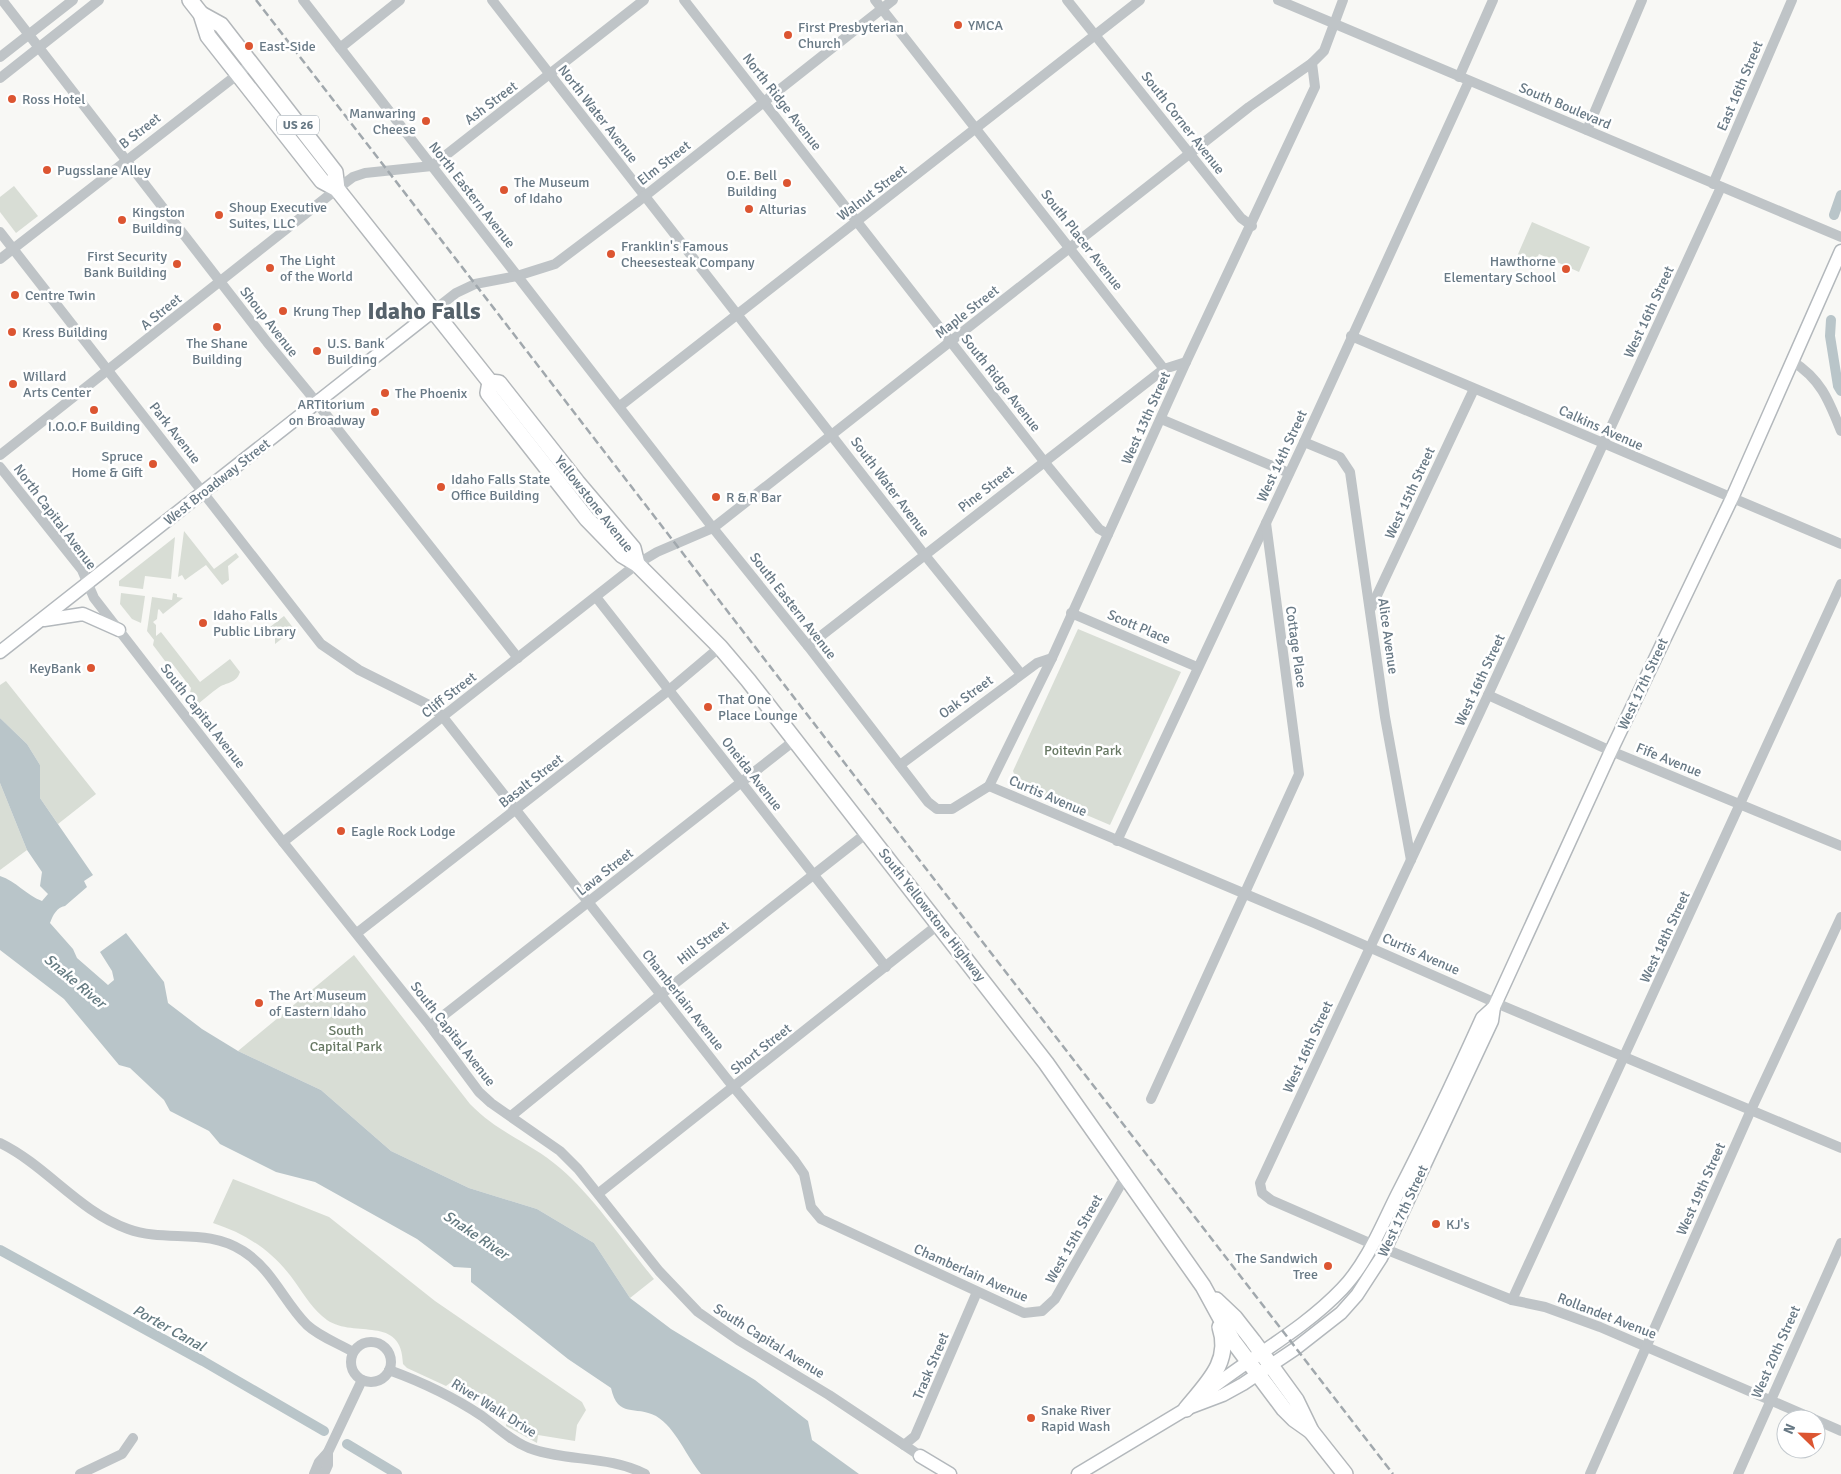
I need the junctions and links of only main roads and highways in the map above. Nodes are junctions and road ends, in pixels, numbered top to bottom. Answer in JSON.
{"nodes":[{"id":1,"x":190,"y":0,"type":"edge"},
{"id":2,"x":201,"y":14,"type":"junction"},
{"id":3,"x":338,"y":189,"type":"junction"},
{"id":4,"x":1841,"y":250,"type":"edge"},
{"id":5,"x":433,"y":311,"type":"junction"},
{"id":6,"x":634,"y":566,"type":"joint"},
{"id":7,"x":39,"y":621,"type":"junction"},
{"id":8,"x":119,"y":630,"type":"road end"},
{"id":9,"x":0,"y":652,"type":"edge"},
{"id":10,"x":1495,"y":1005,"type":"junction"},
{"id":11,"x":1408,"y":1175,"type":"junction"},
{"id":12,"x":1372,"y":1244,"type":"junction"},
{"id":13,"x":1385,"y":1249,"type":"junction"},
{"id":14,"x":1203,"y":1286,"type":"junction"},
{"id":15,"x":1355,"y":1297,"type":"junction"},
{"id":16,"x":1262,"y":1353,"type":"junction"},
{"id":17,"x":1271,"y":1366,"type":"junction"},
{"id":18,"x":1254,"y":1368,"type":"junction"},
{"id":19,"x":1186,"y":1409,"type":"junction"},
{"id":20,"x":1311,"y":1431,"type":"junction"},
{"id":21,"x":920,"y":1456,"type":"road end"},
{"id":22,"x":950,"y":1474,"type":"edge"},
{"id":23,"x":1078,"y":1474,"type":"edge"},
{"id":24,"x":1345,"y":1474,"type":"edge"}],
"edges":[{"from":1,"to":2,"type":"highway","name":"Yellowstone Avenue","number":"US 26"},
{"from":2,"to":3,"type":"highway","name":"Yellowstone Avenue","number":"US 26"},
{"from":2,"to":3,"type":"highway","name":"Yellowstone Avenue","number":"US 26"},
{"from":3,"to":5,"type":"highway","name":"Yellowstone Avenue","number":"US 26"},
{"from":4,"to":10,"type":"main road","name":"West 17th Street"},
{"from":5,"to":6,"type":"highway","name":"Yellowstone Avenue"},
{"from":5,"to":7,"type":"main road","name":"West Broadway Street"},
{"from":6,"to":14,"type":"highway","name":"South Yellowstone Highway"},
{"from":7,"to":8,"type":"main road"},
{"from":7,"to":9,"type":"main road","name":"West Broadway Street"},
{"from":10,"to":11,"type":"main road","name":"West 17th Street"},
{"from":10,"to":13,"type":"main road","name":"West 17th Street"},
{"from":11,"to":12,"type":"main road","name":"West 17th Street"},
{"from":11,"to":13,"type":"main road"},
{"from":12,"to":15,"type":"main road"},
{"from":12,"to":16,"type":"main road","name":"West 17th Street"},
{"from":13,"to":15,"type":"main road","name":"West 17th Street"},
{"from":14,"to":16,"type":"highway","name":"South Yellowstone Highway"},
{"from":14,"to":18,"type":"highway","name":"South Yellowstone Highway"},
{"from":14,"to":19,"type":"highway"},
{"from":15,"to":17,"type":"main road","name":"West 17th Street"},
{"from":16,"to":17,"type":"highway","name":"South Yellowstone Highway"},
{"from":16,"to":18,"type":"main road","name":"West 17th Street"},
{"from":17,"to":18,"type":"main road","name":"West 17th Street"},
{"from":17,"to":20,"type":"highway","name":"South Yellowstone Highway"},
{"from":18,"to":19,"type":"main road"},
{"from":18,"to":20,"type":"highway","name":"South Yellowstone Highway"},
{"from":19,"to":23,"type":"main road"},
{"from":20,"to":24,"type":"highway","name":"South Yellowstone Highway"},
{"from":21,"to":22,"type":"main road"}]}
